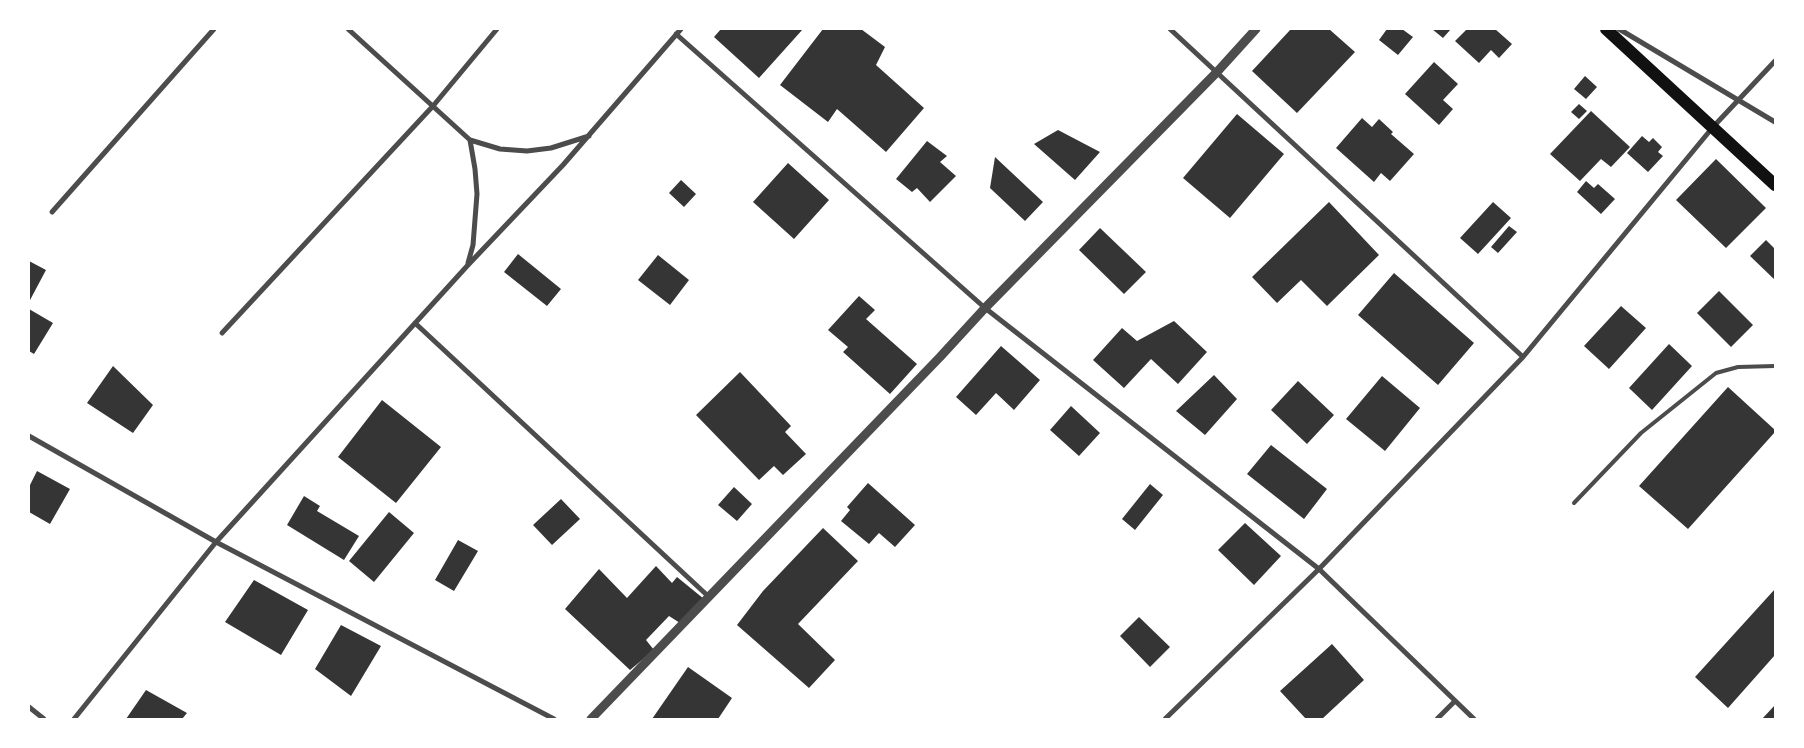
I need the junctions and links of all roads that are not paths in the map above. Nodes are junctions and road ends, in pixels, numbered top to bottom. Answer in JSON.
{"nodes":[{"id":1,"x":214,"y":29,"type":"edge"},
{"id":2,"x":348,"y":29,"type":"edge"},
{"id":3,"x":497,"y":29,"type":"edge"},
{"id":4,"x":681,"y":29,"type":"edge"},
{"id":5,"x":1170,"y":29,"type":"edge"},
{"id":6,"x":1256,"y":29,"type":"edge"},
{"id":7,"x":1606,"y":29,"type":"edge"},
{"id":8,"x":1618,"y":29,"type":"edge"},
{"id":9,"x":676,"y":34,"type":"junction"},
{"id":10,"x":1775,"y":62,"type":"edge"},
{"id":11,"x":1217,"y":72,"type":"junction"},
{"id":12,"x":1738,"y":100,"type":"junction"},
{"id":13,"x":433,"y":106,"type":"junction"},
{"id":14,"x":1775,"y":122,"type":"edge"},
{"id":15,"x":1713,"y":127,"type":"junction"},
{"id":16,"x":589,"y":136,"type":"junction"},
{"id":17,"x":470,"y":140,"type":"junction"},
{"id":18,"x":1775,"y":185,"type":"edge"},
{"id":19,"x":52,"y":212,"type":"dead end"},
{"id":20,"x":468,"y":265,"type":"junction"},
{"id":21,"x":984,"y":308,"type":"junction"},
{"id":22,"x":415,"y":323,"type":"junction"},
{"id":23,"x":222,"y":333,"type":"dead end"},
{"id":24,"x":1523,"y":356,"type":"junction"},
{"id":25,"x":1775,"y":366,"type":"edge"},
{"id":26,"x":29,"y":436,"type":"edge"},
{"id":27,"x":1574,"y":503,"type":"dead end"},
{"id":28,"x":216,"y":542,"type":"junction"},
{"id":29,"x":1319,"y":569,"type":"junction"},
{"id":30,"x":709,"y":597,"type":"junction"},
{"id":31,"x":1455,"y":701,"type":"junction"},
{"id":32,"x":29,"y":707,"type":"edge"},
{"id":33,"x":44,"y":719,"type":"edge"},
{"id":34,"x":74,"y":719,"type":"edge"},
{"id":35,"x":554,"y":719,"type":"edge"},
{"id":36,"x":591,"y":719,"type":"edge"},
{"id":37,"x":1165,"y":719,"type":"edge"},
{"id":38,"x":1437,"y":719,"type":"edge"},
{"id":39,"x":1474,"y":719,"type":"edge"}],
"edges":[{"from":1,"to":19,"type":"street"},
{"from":2,"to":13,"type":"street"},
{"from":3,"to":13,"type":"street"},
{"from":4,"to":9,"type":"street"},
{"from":5,"to":11,"type":"street"},
{"from":6,"to":11,"type":"street"},
{"from":7,"to":15,"type":"main road"},
{"from":8,"to":12,"type":"street"},
{"from":9,"to":16,"type":"street"},
{"from":9,"to":21,"type":"street"},
{"from":10,"to":12,"type":"street"},
{"from":11,"to":21,"type":"street"},
{"from":11,"to":24,"type":"street"},
{"from":12,"to":14,"type":"street"},
{"from":12,"to":15,"type":"street"},
{"from":13,"to":17,"type":"street"},
{"from":13,"to":23,"type":"street"},
{"from":15,"to":18,"type":"main road"},
{"from":15,"to":24,"type":"street"},
{"from":16,"to":17,"type":"street"},
{"from":16,"to":20,"type":"street"},
{"from":17,"to":20,"type":"street"},
{"from":20,"to":22,"type":"street"},
{"from":21,"to":29,"type":"street"},
{"from":21,"to":30,"type":"street"},
{"from":22,"to":28,"type":"street"},
{"from":22,"to":30,"type":"street"},
{"from":24,"to":29,"type":"street"},
{"from":25,"to":27,"type":"lane"},
{"from":26,"to":28,"type":"street"},
{"from":28,"to":34,"type":"street"},
{"from":28,"to":35,"type":"street"},
{"from":29,"to":31,"type":"street"},
{"from":29,"to":37,"type":"street"},
{"from":30,"to":36,"type":"street"},
{"from":31,"to":38,"type":"street"},
{"from":31,"to":39,"type":"street"},
{"from":32,"to":33,"type":"street"}]}
